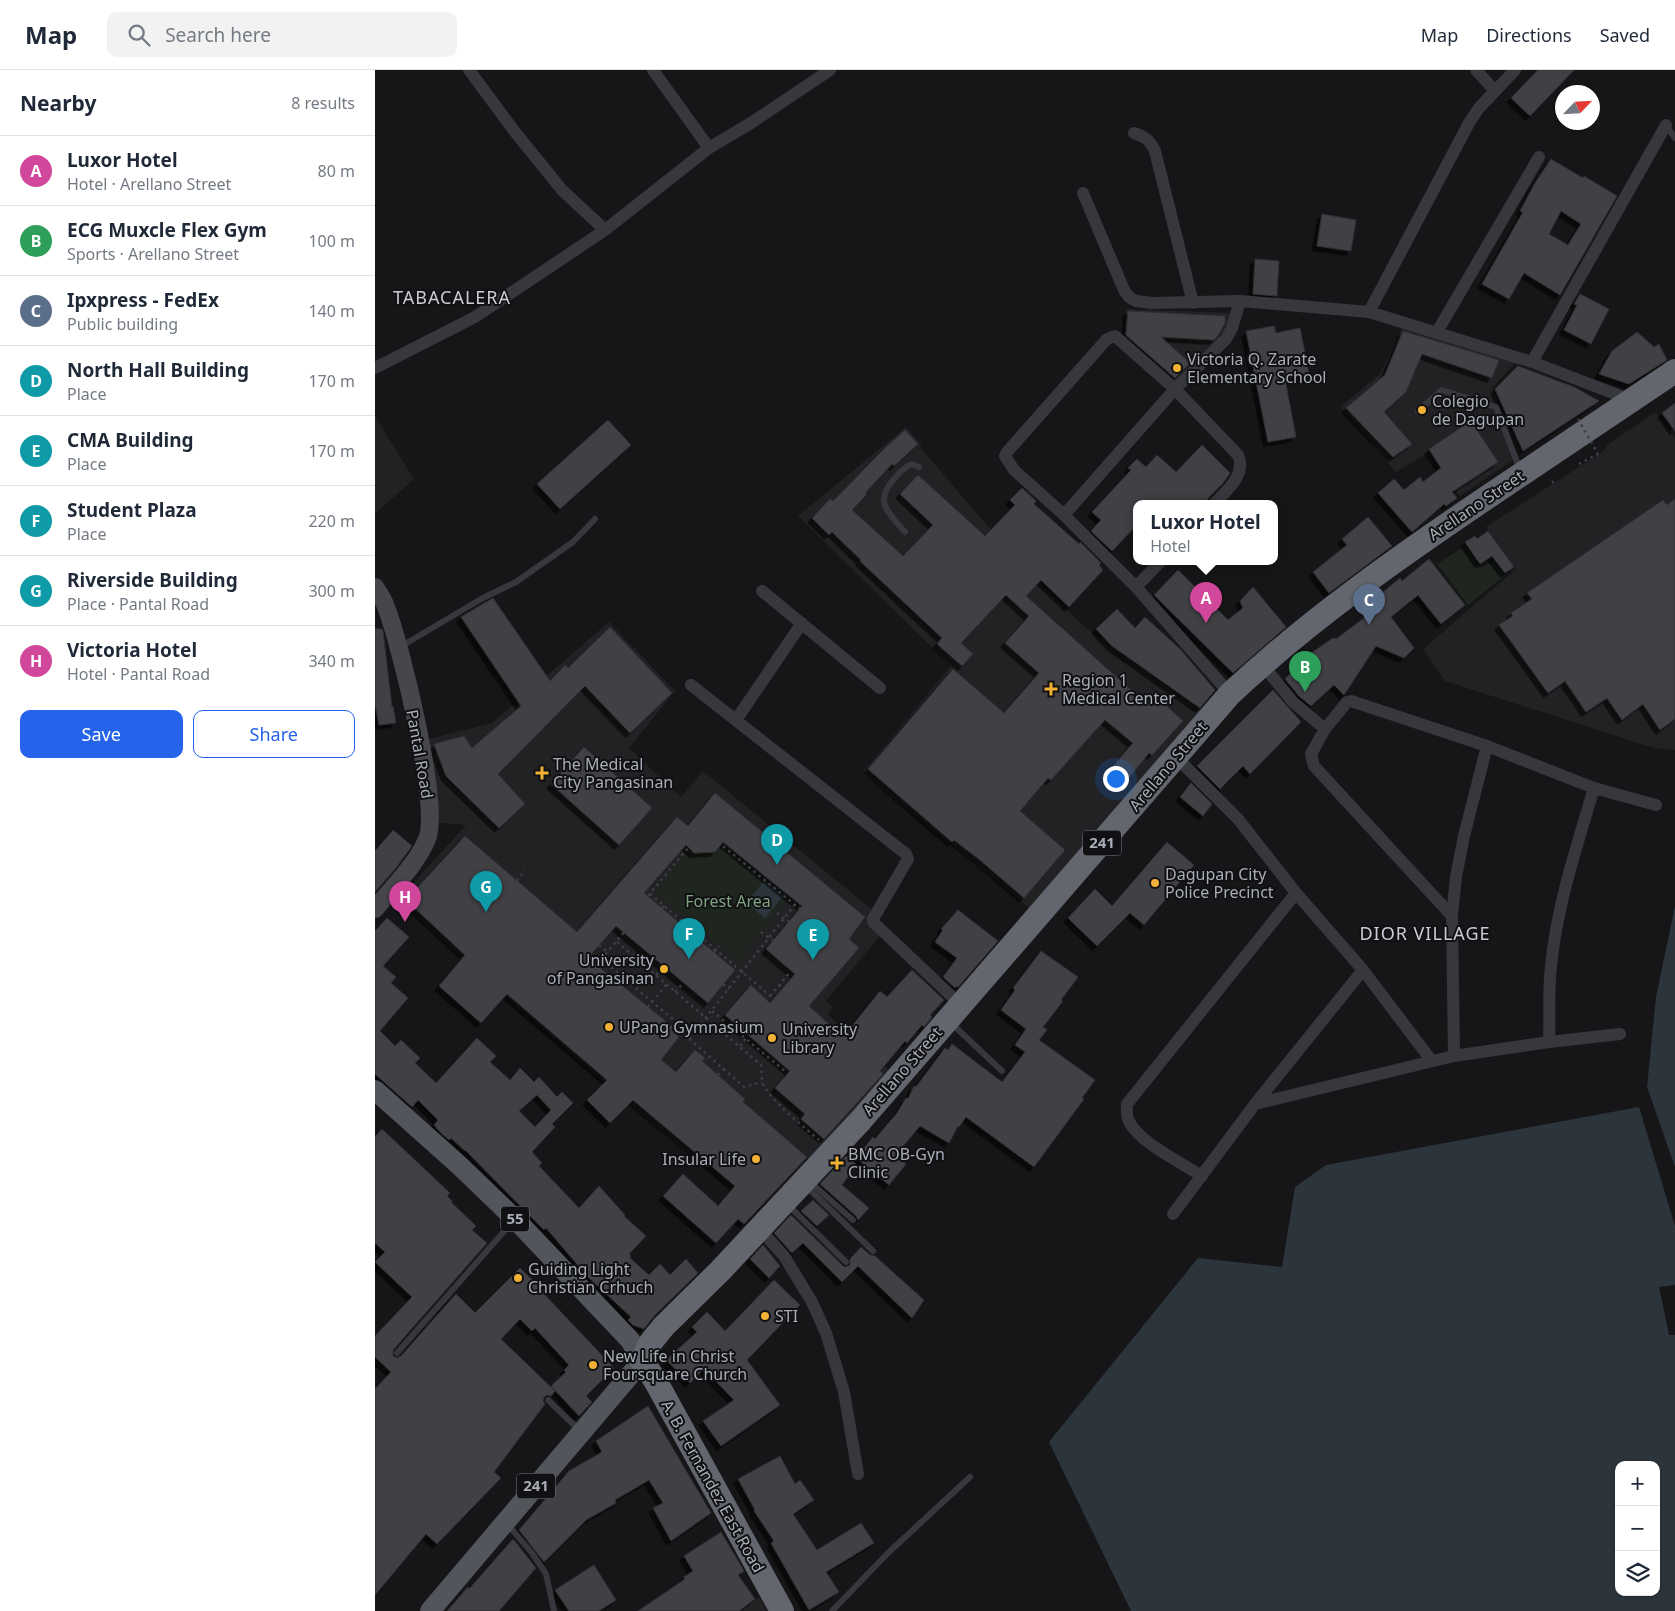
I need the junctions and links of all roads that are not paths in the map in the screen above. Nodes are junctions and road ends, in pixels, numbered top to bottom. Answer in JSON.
{"nodes":[{"id":1,"x":469,"y":70,"type":"edge"},
{"id":2,"x":653,"y":70,"type":"edge"},
{"id":3,"x":830,"y":70,"type":"edge"},
{"id":4,"x":1476,"y":70,"type":"edge"},
{"id":5,"x":1515,"y":70,"type":"edge"},
{"id":6,"x":1495,"y":91,"type":"junction"},
{"id":7,"x":1666,"y":125,"type":"joint"},
{"id":8,"x":1134,"y":133,"type":"dead end"},
{"id":9,"x":1675,"y":138,"type":"edge"},
{"id":10,"x":709,"y":148,"type":"junction"},
{"id":11,"x":1539,"y":157,"type":"dead end"},
{"id":12,"x":1083,"y":193,"type":"dead end"},
{"id":13,"x":605,"y":230,"type":"junction"},
{"id":14,"x":1240,"y":301,"type":"junction"},
{"id":15,"x":1193,"y":303,"type":"junction"},
{"id":16,"x":1369,"y":312,"type":"junction"},
{"id":17,"x":1437,"y":332,"type":"junction"},
{"id":18,"x":1532,"y":362,"type":"junction"},
{"id":19,"x":375,"y":368,"type":"edge"},
{"id":20,"x":1675,"y":371,"type":"edge"},
{"id":21,"x":1175,"y":389,"type":"junction"},
{"id":22,"x":1631,"y":400,"type":"junction"},
{"id":23,"x":1418,"y":411,"type":"dead end"},
{"id":24,"x":919,"y":468,"type":"dead end"},
{"id":25,"x":1522,"y":474,"type":"junction"},
{"id":26,"x":1218,"y":500,"type":"edge"},
{"id":27,"x":1064,"y":515,"type":"junction"},
{"id":28,"x":595,"y":519,"type":"dead end"},
{"id":29,"x":905,"y":532,"type":"dead end"},
{"id":30,"x":1157,"y":565,"type":"edge"},
{"id":31,"x":375,"y":587,"type":"edge"},
{"id":32,"x":1136,"y":587,"type":"junction"},
{"id":33,"x":762,"y":591,"type":"dead end"},
{"id":34,"x":802,"y":623,"type":"junction"},
{"id":35,"x":399,"y":648,"type":"junction"},
{"id":36,"x":1262,"y":664,"type":"junction"},
{"id":37,"x":691,"y":685,"type":"dead end"},
{"id":38,"x":879,"y":688,"type":"dead end"},
{"id":39,"x":1230,"y":694,"type":"junction"},
{"id":40,"x":735,"y":720,"type":"junction"},
{"id":41,"x":1325,"y":729,"type":"junction"},
{"id":42,"x":1487,"y":746,"type":"junction"},
{"id":43,"x":1176,"y":757,"type":"junction"},
{"id":44,"x":1594,"y":788,"type":"junction"},
{"id":45,"x":1656,"y":805,"type":"dead end"},
{"id":46,"x":1296,"y":893,"type":"junction"},
{"id":47,"x":375,"y":909,"type":"edge"},
{"id":48,"x":1452,"y":916,"type":"junction"},
{"id":49,"x":1363,"y":970,"type":"junction"},
{"id":50,"x":954,"y":1012,"type":"junction"},
{"id":51,"x":1620,"y":1034,"type":"dead end"},
{"id":52,"x":1549,"y":1042,"type":"junction"},
{"id":53,"x":1454,"y":1056,"type":"junction"},
{"id":54,"x":1431,"y":1060,"type":"junction"},
{"id":55,"x":1002,"y":1071,"type":"dead end"},
{"id":56,"x":375,"y":1090,"type":"edge"},
{"id":57,"x":1255,"y":1104,"type":"junction"},
{"id":58,"x":1202,"y":1176,"type":"junction"},
{"id":59,"x":804,"y":1181,"type":"junction"},
{"id":60,"x":785,"y":1202,"type":"junction"},
{"id":61,"x":1173,"y":1214,"type":"dead end"},
{"id":62,"x":515,"y":1219,"type":"junction"},
{"id":63,"x":853,"y":1220,"type":"dead end"},
{"id":64,"x":759,"y":1228,"type":"junction"},
{"id":65,"x":873,"y":1251,"type":"dead end"},
{"id":66,"x":846,"y":1262,"type":"dead end"},
{"id":67,"x":397,"y":1353,"type":"dead end"},
{"id":68,"x":642,"y":1361,"type":"junction"},
{"id":69,"x":548,"y":1400,"type":"dead end"},
{"id":70,"x":581,"y":1433,"type":"junction"},
{"id":71,"x":858,"y":1474,"type":"dead end"},
{"id":72,"x":970,"y":1477,"type":"dead end"},
{"id":73,"x":505,"y":1522,"type":"junction"},
{"id":74,"x":778,"y":1610,"type":"edge"},
{"id":75,"x":429,"y":1611,"type":"edge"},
{"id":76,"x":554,"y":1611,"type":"edge"},
{"id":77,"x":832,"y":1611,"type":"edge"}],
"edges":[{"from":1,"to":13,"type":"street"},
{"from":2,"to":10,"type":"street"},
{"from":3,"to":10,"type":"street"},
{"from":4,"to":6,"type":"street"},
{"from":5,"to":6,"type":"street"},
{"from":6,"to":16,"type":"street"},
{"from":7,"to":9,"type":"lane"},
{"from":7,"to":18,"type":"street"},
{"from":8,"to":15,"type":"street"},
{"from":10,"to":13,"type":"street"},
{"from":11,"to":17,"type":"street"},
{"from":12,"to":15,"type":"street"},
{"from":13,"to":19,"type":"street"},
{"from":14,"to":15,"type":"street"},
{"from":14,"to":16,"type":"street"},
{"from":14,"to":21,"type":"street"},
{"from":16,"to":17,"type":"street"},
{"from":17,"to":18,"type":"street"},
{"from":18,"to":22,"type":"street"},
{"from":20,"to":22,"type":"highway","name":"Arellano Street","number":"241"},
{"from":21,"to":26,"type":"street"},
{"from":21,"to":27,"type":"street"},
{"from":21,"to":27,"type":"street"},
{"from":22,"to":25,"type":"highway","name":"Arellano Street","number":"241"},
{"from":23,"to":25,"type":"lane"},
{"from":24,"to":29,"type":"lane"},
{"from":25,"to":36,"type":"highway","name":"Arellano Street","number":"241"},
{"from":27,"to":32,"type":"street"},
{"from":28,"to":35,"type":"lane"},
{"from":30,"to":32,"type":"street"},
{"from":31,"to":35,"type":"street","name":"Pantal Road"},
{"from":32,"to":39,"type":"street"},
{"from":33,"to":34,"type":"street"},
{"from":34,"to":38,"type":"street"},
{"from":34,"to":40,"type":"street"},
{"from":35,"to":47,"type":"street","name":"Pantal Road"},
{"from":36,"to":39,"type":"highway","name":"Arellano Street","number":"241"},
{"from":36,"to":41,"type":"street"},
{"from":37,"to":40,"type":"street"},
{"from":39,"to":43,"type":"highway","name":"Arellano Street","number":"241"},
{"from":40,"to":50,"type":"street"},
{"from":41,"to":42,"type":"street"},
{"from":41,"to":48,"type":"street"},
{"from":42,"to":44,"type":"street"},
{"from":42,"to":48,"type":"street"},
{"from":43,"to":46,"type":"street"},
{"from":43,"to":50,"type":"highway","name":"Arellano Street","number":"241"},
{"from":44,"to":45,"type":"street"},
{"from":44,"to":52,"type":"street"},
{"from":46,"to":49,"type":"street"},
{"from":46,"to":58,"type":"street"},
{"from":48,"to":53,"type":"street"},
{"from":49,"to":54,"type":"street"},
{"from":49,"to":57,"type":"street"},
{"from":50,"to":55,"type":"lane"},
{"from":50,"to":59,"type":"highway","name":"Arellano Street","number":"241"},
{"from":51,"to":52,"type":"street"},
{"from":52,"to":53,"type":"street"},
{"from":53,"to":54,"type":"street"},
{"from":54,"to":57,"type":"street"},
{"from":56,"to":62,"type":"main road","number":"55"},
{"from":57,"to":58,"type":"street"},
{"from":58,"to":61,"type":"street"},
{"from":59,"to":60,"type":"highway","name":"Arellano Street","number":"241"},
{"from":59,"to":63,"type":"lane"},
{"from":59,"to":65,"type":"lane"},
{"from":60,"to":64,"type":"highway","name":"Arellano Street","number":"241"},
{"from":60,"to":66,"type":"lane"},
{"from":62,"to":67,"type":"lane"},
{"from":62,"to":68,"type":"main road","number":"55"},
{"from":64,"to":68,"type":"highway","name":"Arellano Street","number":"241"},
{"from":64,"to":71,"type":"street"},
{"from":68,"to":70,"type":"main road","number":"241"},
{"from":68,"to":74,"type":"highway","name":"A. B. Fernandez East Road","number":"55"},
{"from":69,"to":70,"type":"lane"},
{"from":70,"to":73,"type":"main road","number":"241"},
{"from":72,"to":77,"type":"lane"},
{"from":73,"to":75,"type":"main road","number":"241"},
{"from":73,"to":76,"type":"lane"}]}
